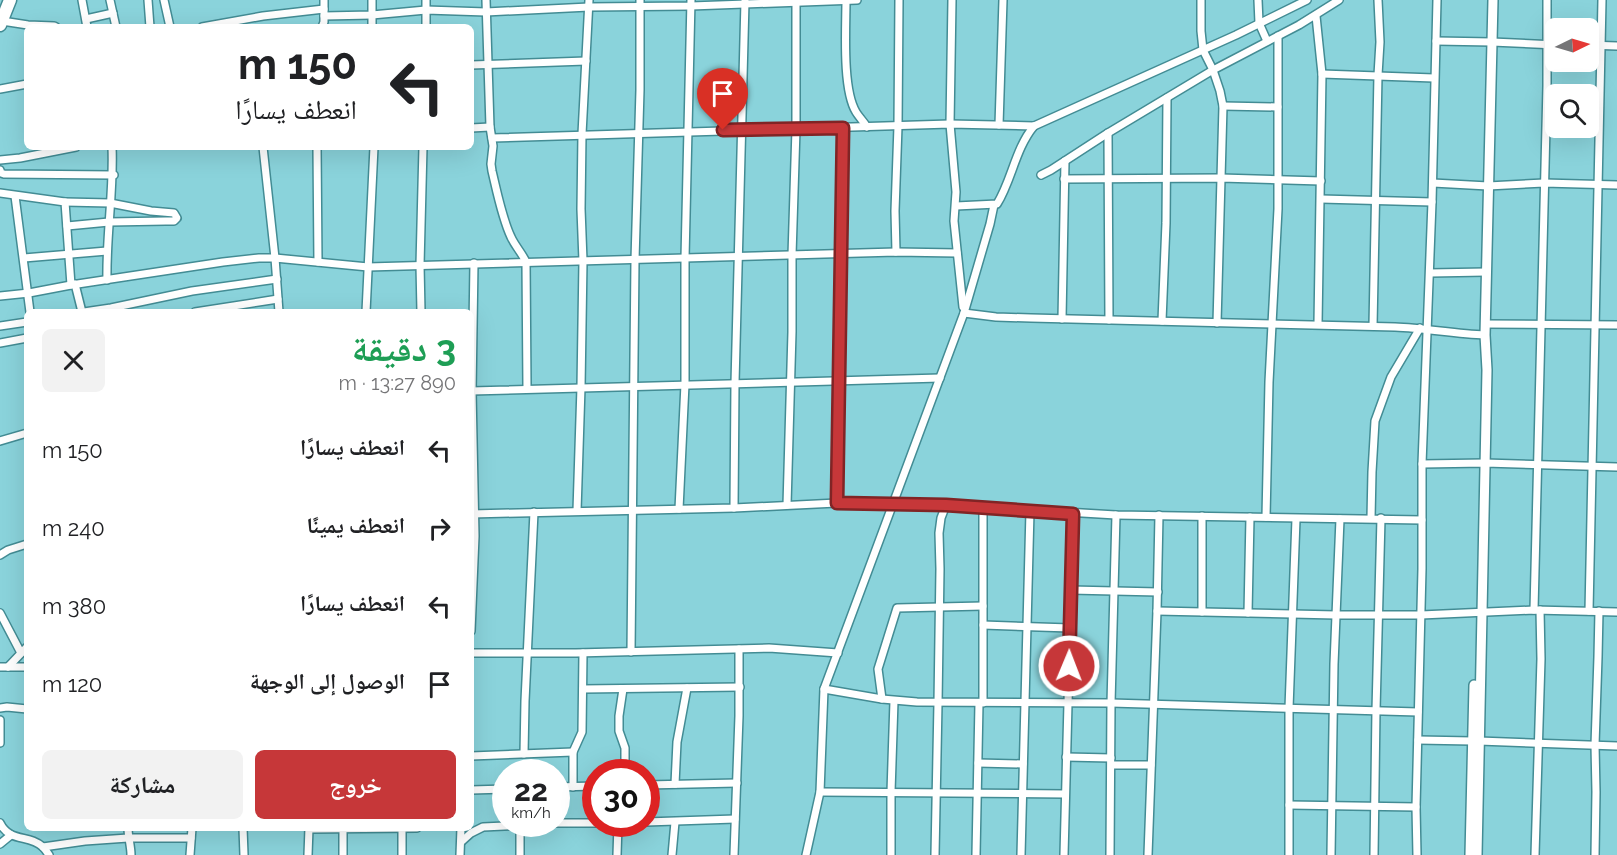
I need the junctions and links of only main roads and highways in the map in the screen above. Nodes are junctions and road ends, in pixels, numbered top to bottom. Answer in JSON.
{"nodes":[{"id":1,"x":10,"y":0,"type":"edge"},
{"id":2,"x":1,"y":23,"type":"edge"}],
"edges":[{"from":1,"to":2,"type":"highway"}]}
